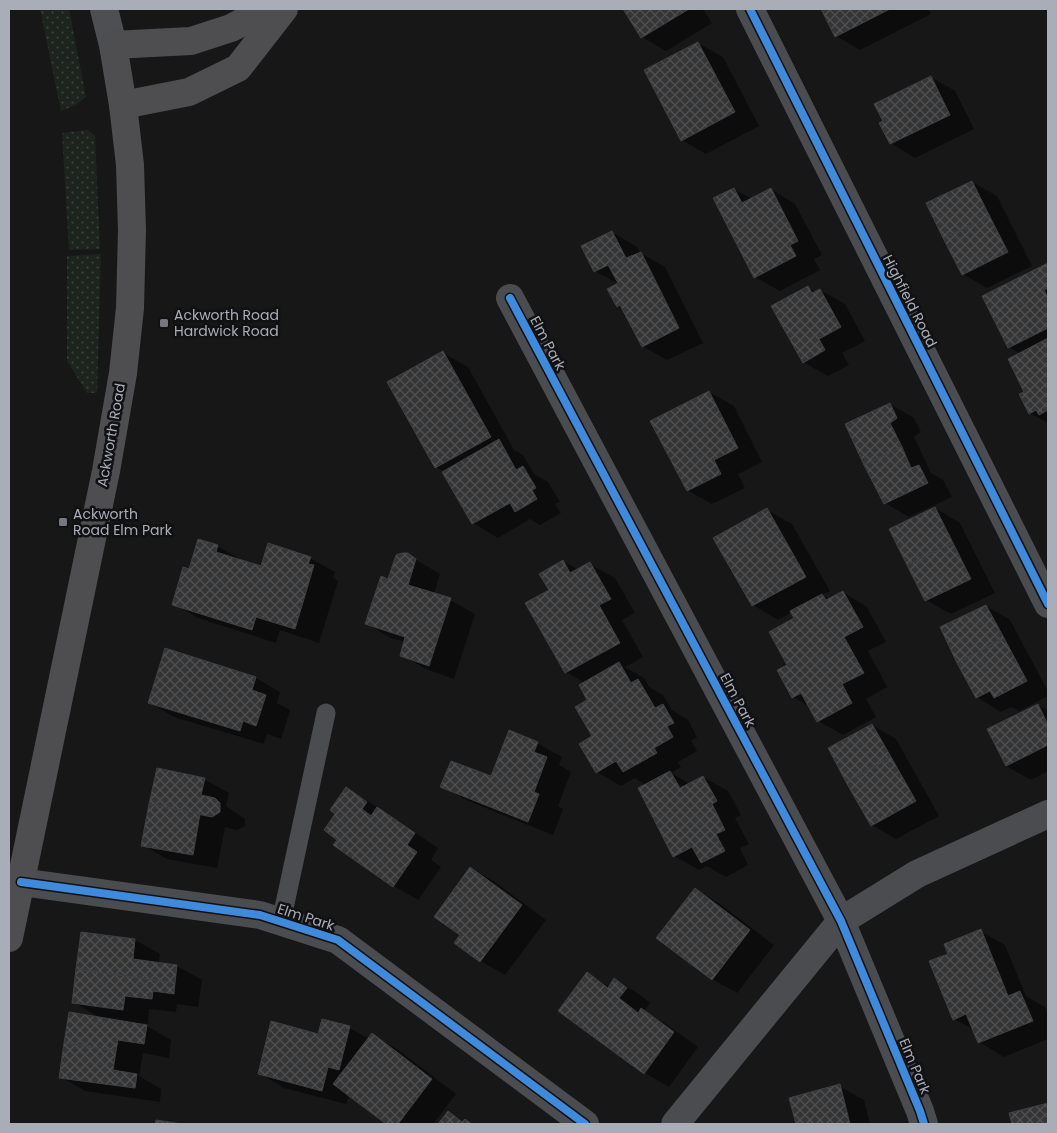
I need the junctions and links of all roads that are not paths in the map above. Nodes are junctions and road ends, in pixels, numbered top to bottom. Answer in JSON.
{"nodes":[{"id":1,"x":104,"y":9,"type":"edge"},
{"id":2,"x":268,"y":9,"type":"edge"},
{"id":3,"x":284,"y":9,"type":"edge"},
{"id":4,"x":750,"y":9,"type":"edge"},
{"id":5,"x":113,"y":45,"type":"junction"},
{"id":6,"x":123,"y":104,"type":"junction"},
{"id":7,"x":510,"y":298,"type":"dead end"},
{"id":8,"x":1048,"y":604,"type":"edge"},
{"id":9,"x":326,"y":713,"type":"dead end"},
{"id":10,"x":1048,"y":814,"type":"edge"},
{"id":11,"x":21,"y":882,"type":"junction"},
{"id":12,"x":281,"y":922,"type":"junction"},
{"id":13,"x":841,"y":922,"type":"junction"},
{"id":14,"x":9,"y":938,"type":"edge"},
{"id":15,"x":586,"y":1124,"type":"edge"},
{"id":16,"x":676,"y":1124,"type":"edge"},
{"id":17,"x":924,"y":1124,"type":"edge"}],
"edges":[{"from":1,"to":5,"type":"main road"},
{"from":2,"to":5,"type":"highway"},
{"from":3,"to":6,"type":"highway"},
{"from":4,"to":8,"type":"street","name":"Highfield Road"},
{"from":5,"to":6,"type":"highway","name":"Ackworth Road"},
{"from":6,"to":11,"type":"highway","name":"Ackworth Road"},
{"from":7,"to":13,"type":"street","name":"Elm Park"},
{"from":9,"to":12,"type":"lane"},
{"from":10,"to":13,"type":"street"},
{"from":11,"to":12,"type":"street","name":"Elm Park"},
{"from":11,"to":14,"type":"highway","name":"Ackworth Road"},
{"from":12,"to":15,"type":"street","name":"Elm Park"},
{"from":13,"to":16,"type":"street"},
{"from":13,"to":17,"type":"street","name":"Elm Park"}]}
